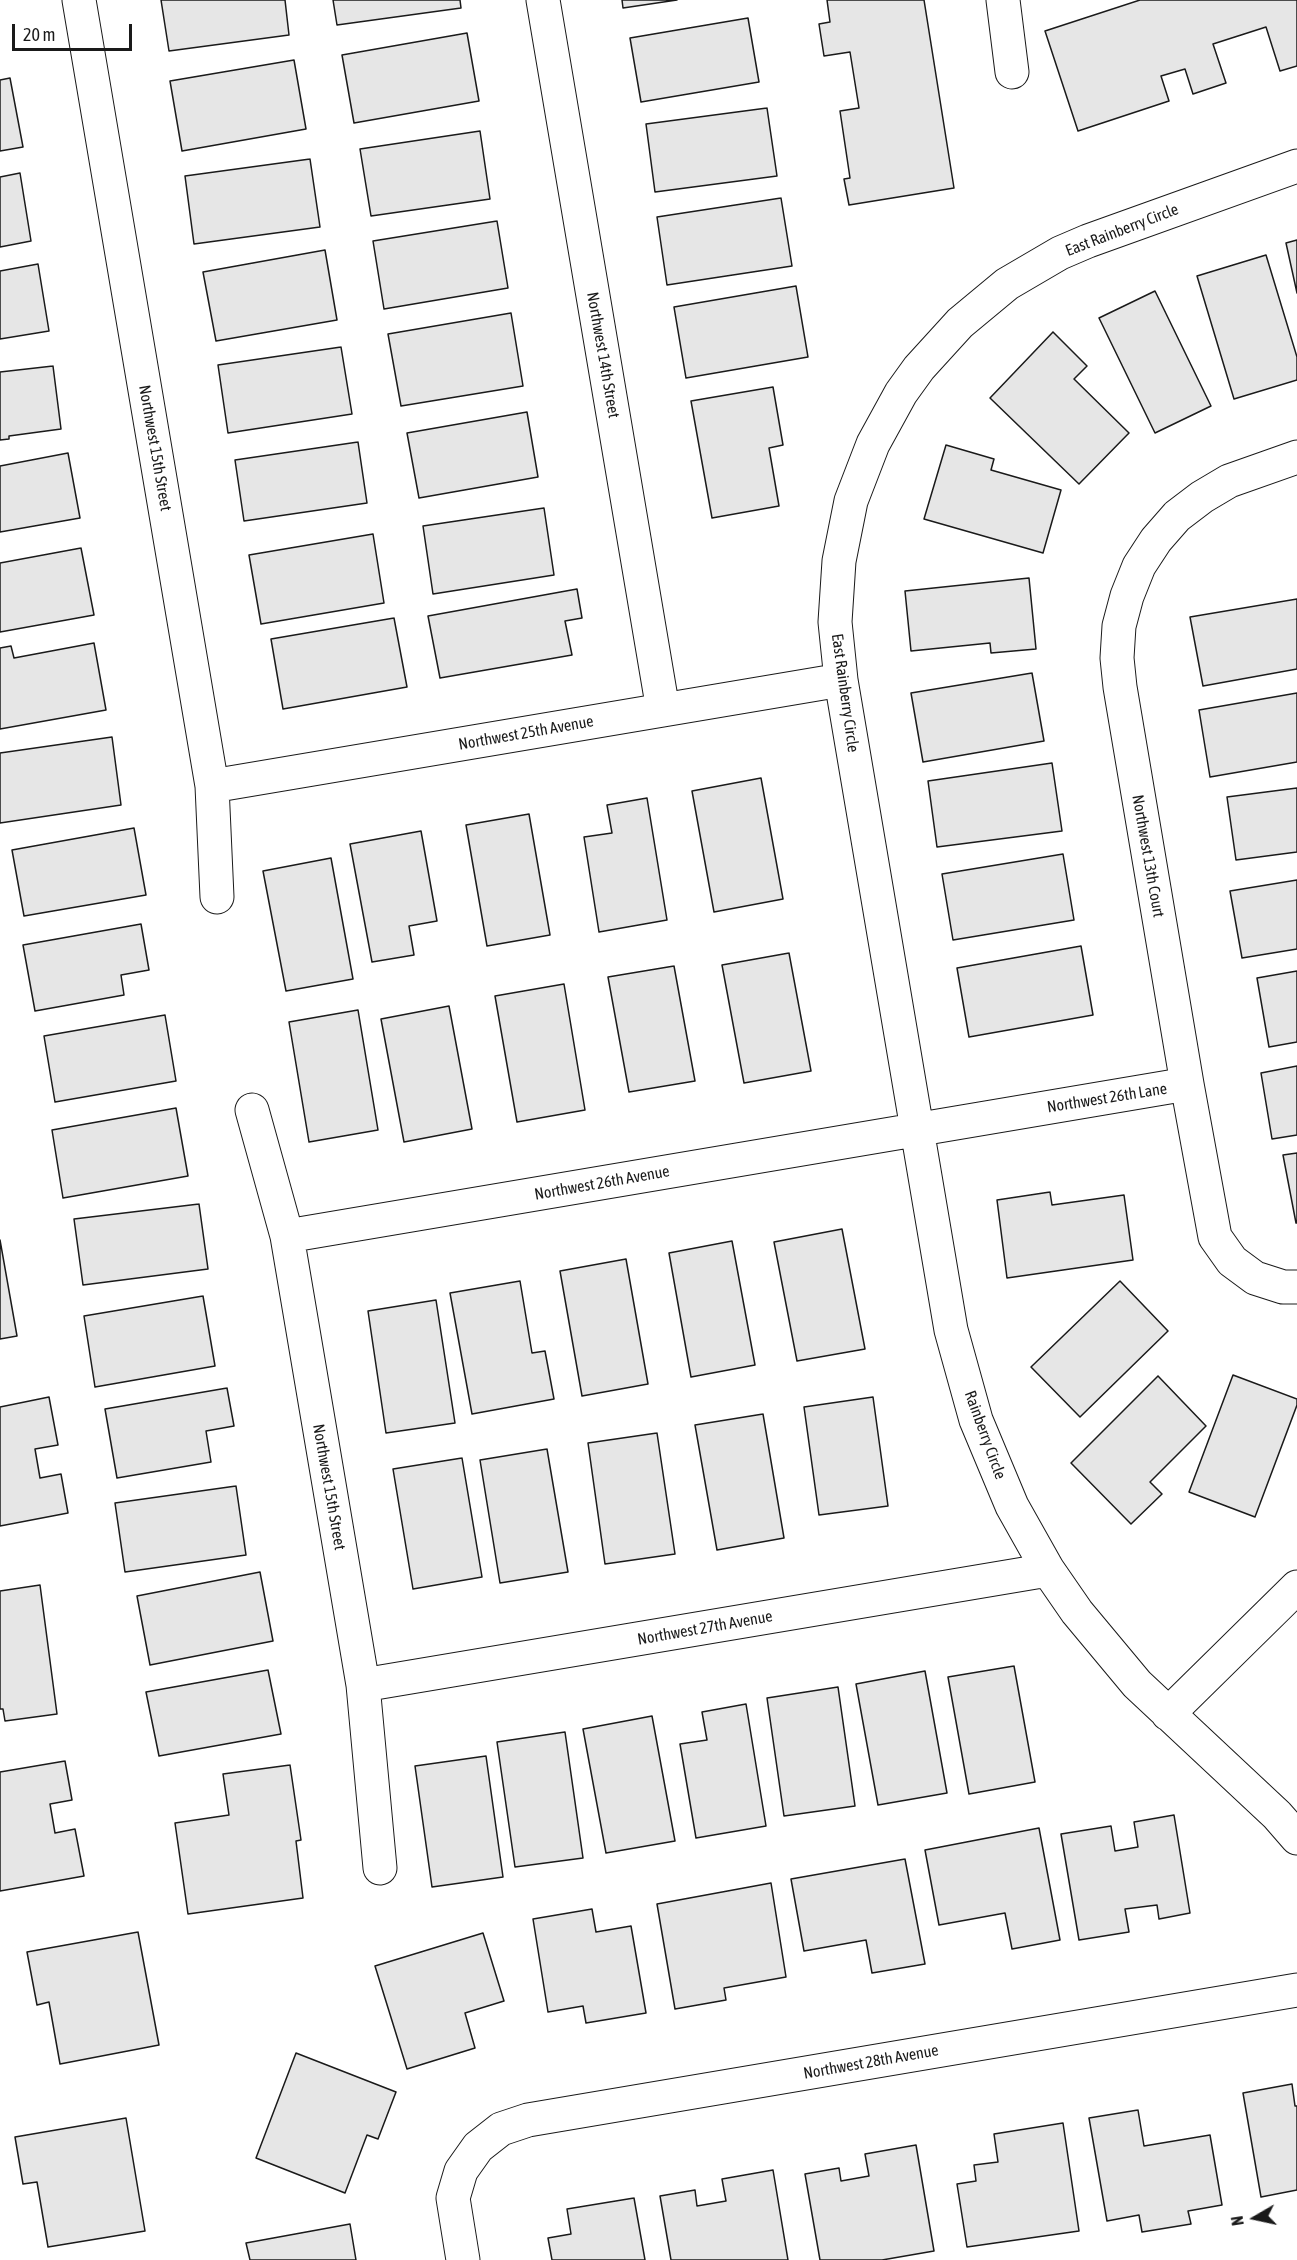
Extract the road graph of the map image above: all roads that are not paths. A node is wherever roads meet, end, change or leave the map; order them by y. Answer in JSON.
{"nodes":[{"id":1,"x":79,"y":0,"type":"edge"},
{"id":2,"x":543,"y":0,"type":"edge"},
{"id":3,"x":1003,"y":0,"type":"edge"},
{"id":4,"x":1012,"y":72,"type":"dead end"},
{"id":5,"x":1297,"y":166,"type":"edge"},
{"id":6,"x":1297,"y":457,"type":"edge"},
{"id":7,"x":841,"y":680,"type":"junction"},
{"id":8,"x":663,"y":710,"type":"junction"},
{"id":9,"x":212,"y":786,"type":"junction"},
{"id":10,"x":217,"y":897,"type":"dead end"},
{"id":11,"x":883,"y":930,"type":"joint"},
{"id":12,"x":1186,"y":1084,"type":"junction"},
{"id":13,"x":252,"y":1110,"type":"dead end"},
{"id":14,"x":916,"y":1130,"type":"junction"},
{"id":15,"x":287,"y":1236,"type":"junction"},
{"id":16,"x":1297,"y":1287,"type":"edge"},
{"id":17,"x":1048,"y":1570,"type":"junction"},
{"id":18,"x":1297,"y":1587,"type":"edge"},
{"id":19,"x":363,"y":1685,"type":"junction"},
{"id":20,"x":1168,"y":1714,"type":"junction"},
{"id":21,"x":1297,"y":1838,"type":"edge"},
{"id":22,"x":380,"y":1868,"type":"dead end"},
{"id":23,"x":1284,"y":1992,"type":"edge"},
{"id":24,"x":463,"y":2260,"type":"edge"}],
"edges":[{"from":1,"to":9,"type":"street","name":"Northwest 15th Street"},
{"from":2,"to":8,"type":"street","name":"Northwest 14th Street"},
{"from":3,"to":4,"type":"street"},
{"from":5,"to":7,"type":"street","name":"East Rainberry Circle"},
{"from":6,"to":12,"type":"street","name":"Northwest 13th Court"},
{"from":7,"to":8,"type":"street","name":"Northwest 25th Avenue"},
{"from":7,"to":11,"type":"street","name":"East Rainberry Circle"},
{"from":8,"to":9,"type":"street","name":"Northwest 25th Avenue"},
{"from":9,"to":10,"type":"street","name":"Northwest 15th Street"},
{"from":11,"to":14,"type":"street","name":"Rainberry Circle"},
{"from":12,"to":14,"type":"street","name":"Northwest 26th Lane"},
{"from":12,"to":16,"type":"street","name":"Northwest 26th Lane"},
{"from":13,"to":15,"type":"street","name":"Northwest 15th Street"},
{"from":14,"to":15,"type":"street","name":"Northwest 26th Avenue"},
{"from":14,"to":17,"type":"street","name":"Rainberry Circle"},
{"from":15,"to":19,"type":"street","name":"Northwest 15th Street"},
{"from":17,"to":19,"type":"street","name":"Northwest 27th Avenue"},
{"from":17,"to":20,"type":"street","name":"Rainberry Circle"},
{"from":18,"to":20,"type":"street"},
{"from":19,"to":22,"type":"street","name":"Northwest 15th Street"},
{"from":20,"to":21,"type":"street","name":"Rainberry Circle"},
{"from":23,"to":24,"type":"street","name":"Northwest 28th Avenue"}]}
